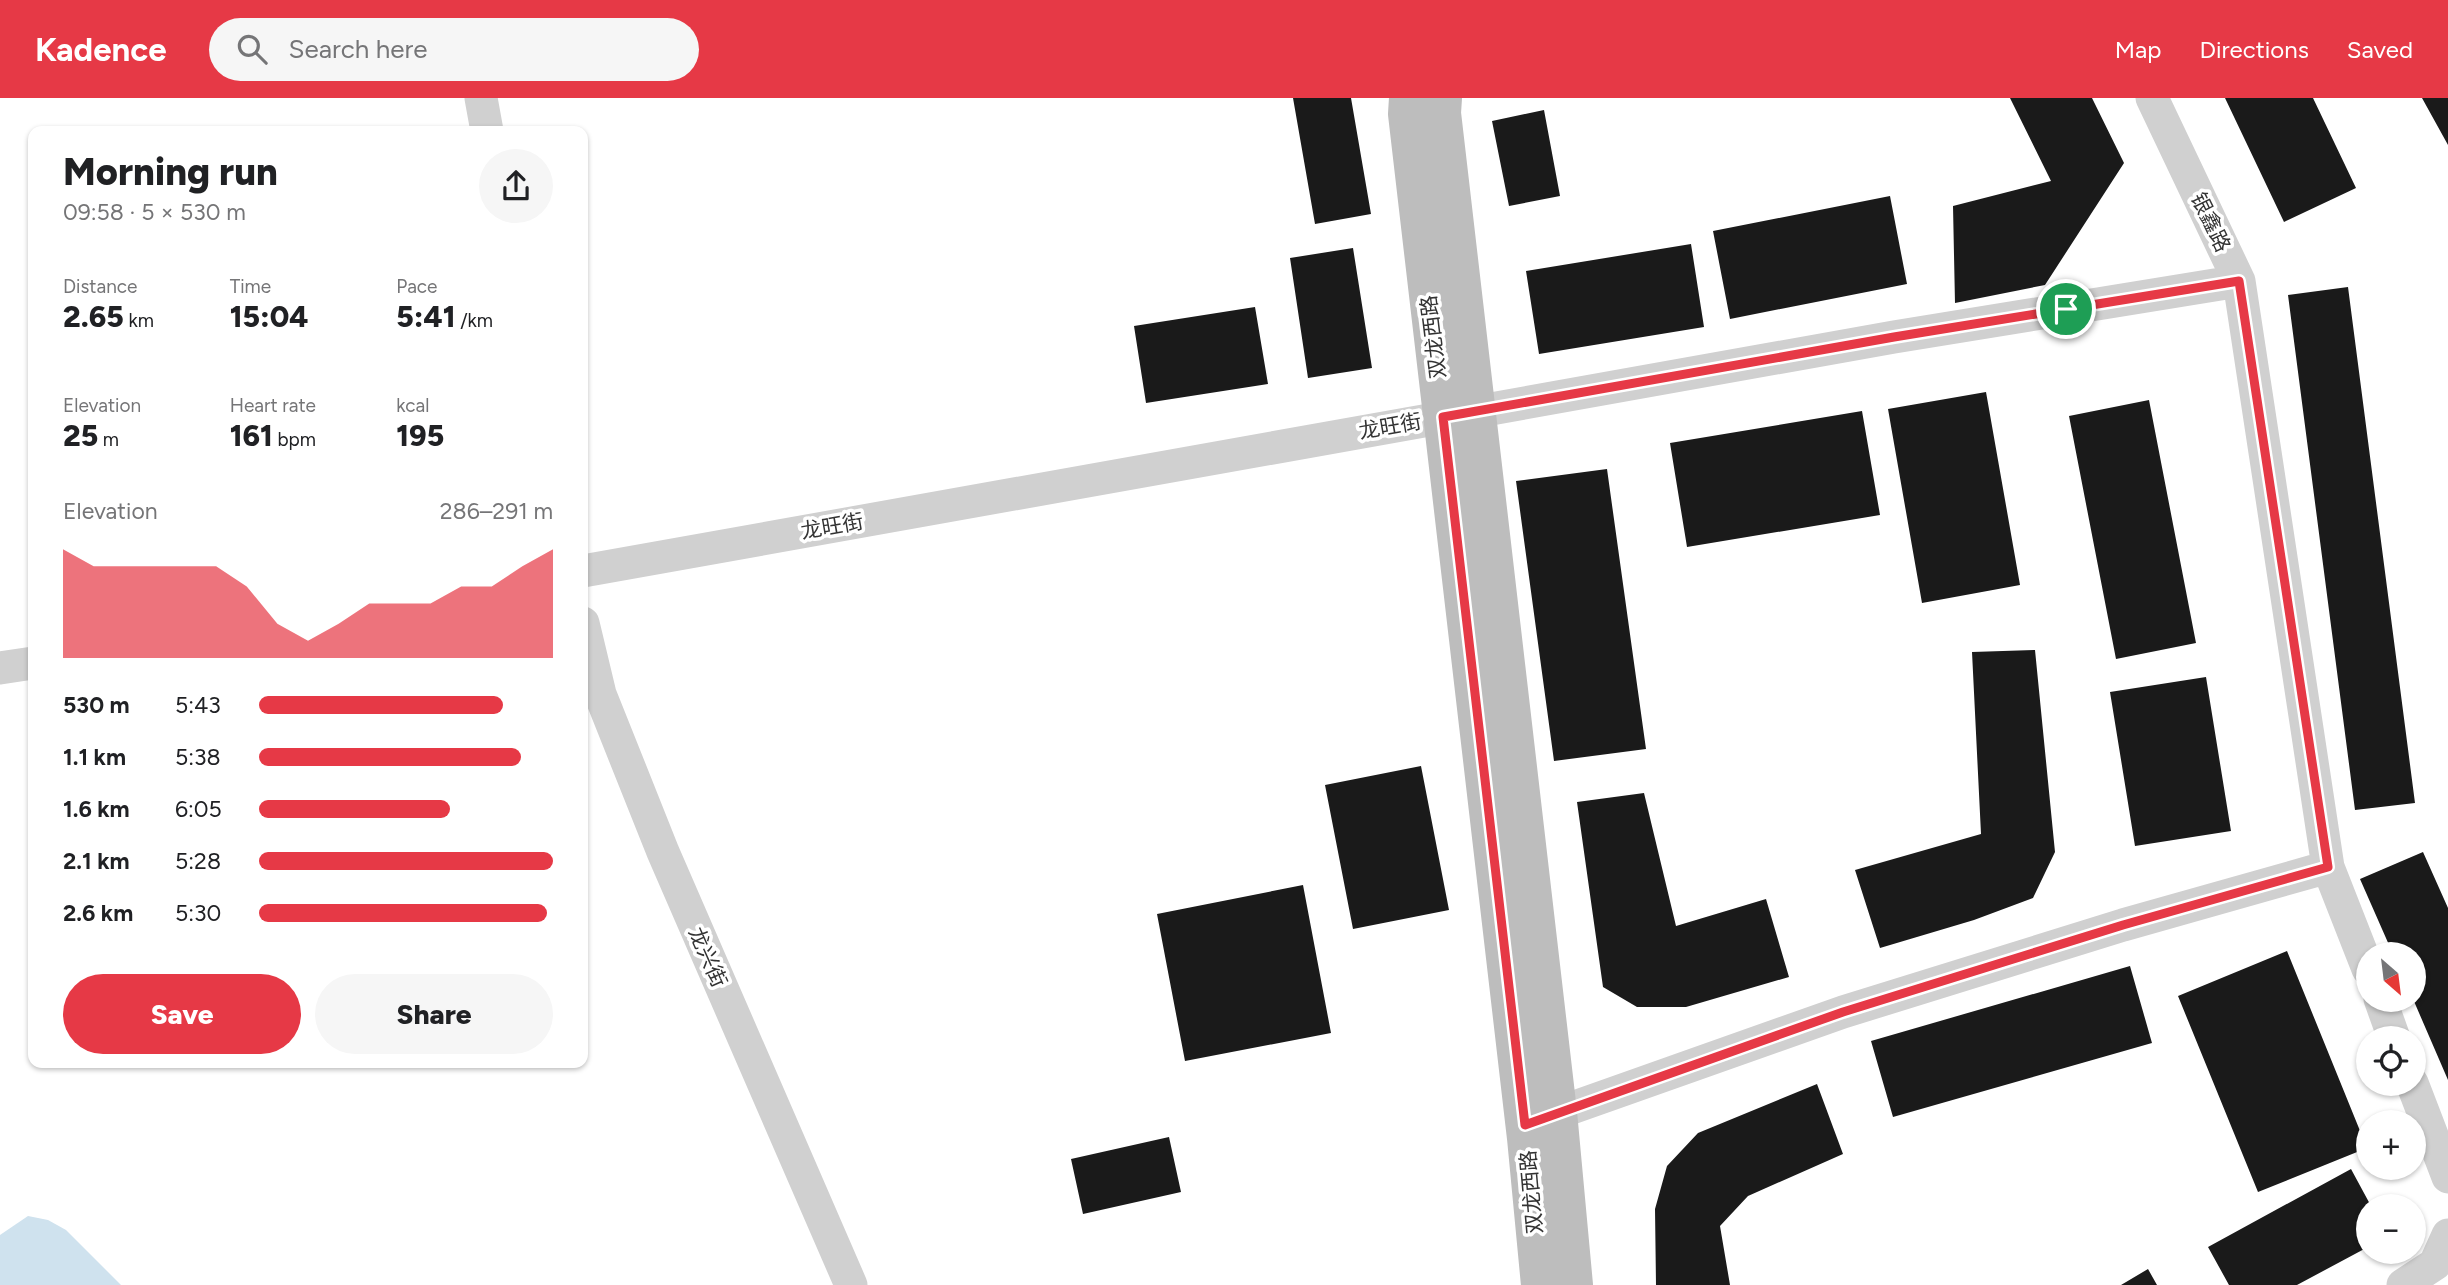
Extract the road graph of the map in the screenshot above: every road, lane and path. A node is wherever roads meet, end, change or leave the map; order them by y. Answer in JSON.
{"nodes":[{"id":1,"x":481,"y":98,"type":"edge"},
{"id":2,"x":1408,"y":98,"type":"edge"},
{"id":3,"x":1443,"y":98,"type":"edge"},
{"id":4,"x":2151,"y":98,"type":"edge"},
{"id":5,"x":485,"y":126,"type":"edge"},
{"id":6,"x":2239,"y":281,"type":"junction"},
{"id":7,"x":1459,"y":414,"type":"junction"},
{"id":8,"x":588,"y":570,"type":"edge"},
{"id":9,"x":588,"y":644,"type":"edge"},
{"id":10,"x":28,"y":664,"type":"edge"},
{"id":11,"x":0,"y":668,"type":"edge"},
{"id":12,"x":2328,"y":867,"type":"junction"},
{"id":13,"x":2357,"y":942,"type":"edge"},
{"id":14,"x":2417,"y":1096,"type":"edge"},
{"id":15,"x":1541,"y":1119,"type":"junction"},
{"id":16,"x":2448,"y":1177,"type":"edge"},
{"id":17,"x":2442,"y":1249,"type":"edge"},
{"id":18,"x":851,"y":1285,"type":"edge"},
{"id":19,"x":1540,"y":1285,"type":"edge"},
{"id":20,"x":1574,"y":1285,"type":"edge"},
{"id":21,"x":2403,"y":1285,"type":"edge"}],
"edges":[{"from":1,"to":5,"type":"street"},
{"from":2,"to":7,"type":"main road","name":"双龙西路"},
{"from":3,"to":7,"type":"main road","name":"双龙西路"},
{"from":4,"to":6,"type":"street","name":"银鑫路"},
{"from":6,"to":7,"type":"street","name":"龙旺街"},
{"from":6,"to":12,"type":"street","name":"银鑫路"},
{"from":7,"to":8,"type":"street","name":"龙旺街"},
{"from":7,"to":15,"type":"main road","name":"双龙西路"},
{"from":9,"to":18,"type":"street","name":"龙兴街"},
{"from":10,"to":11,"type":"street"},
{"from":12,"to":13,"type":"street","name":"银鑫路"},
{"from":12,"to":15,"type":"street"},
{"from":14,"to":16,"type":"street"},
{"from":15,"to":19,"type":"main road","name":"双龙西路"},
{"from":15,"to":20,"type":"main road","name":"双龙西路"},
{"from":17,"to":21,"type":"street"}]}
